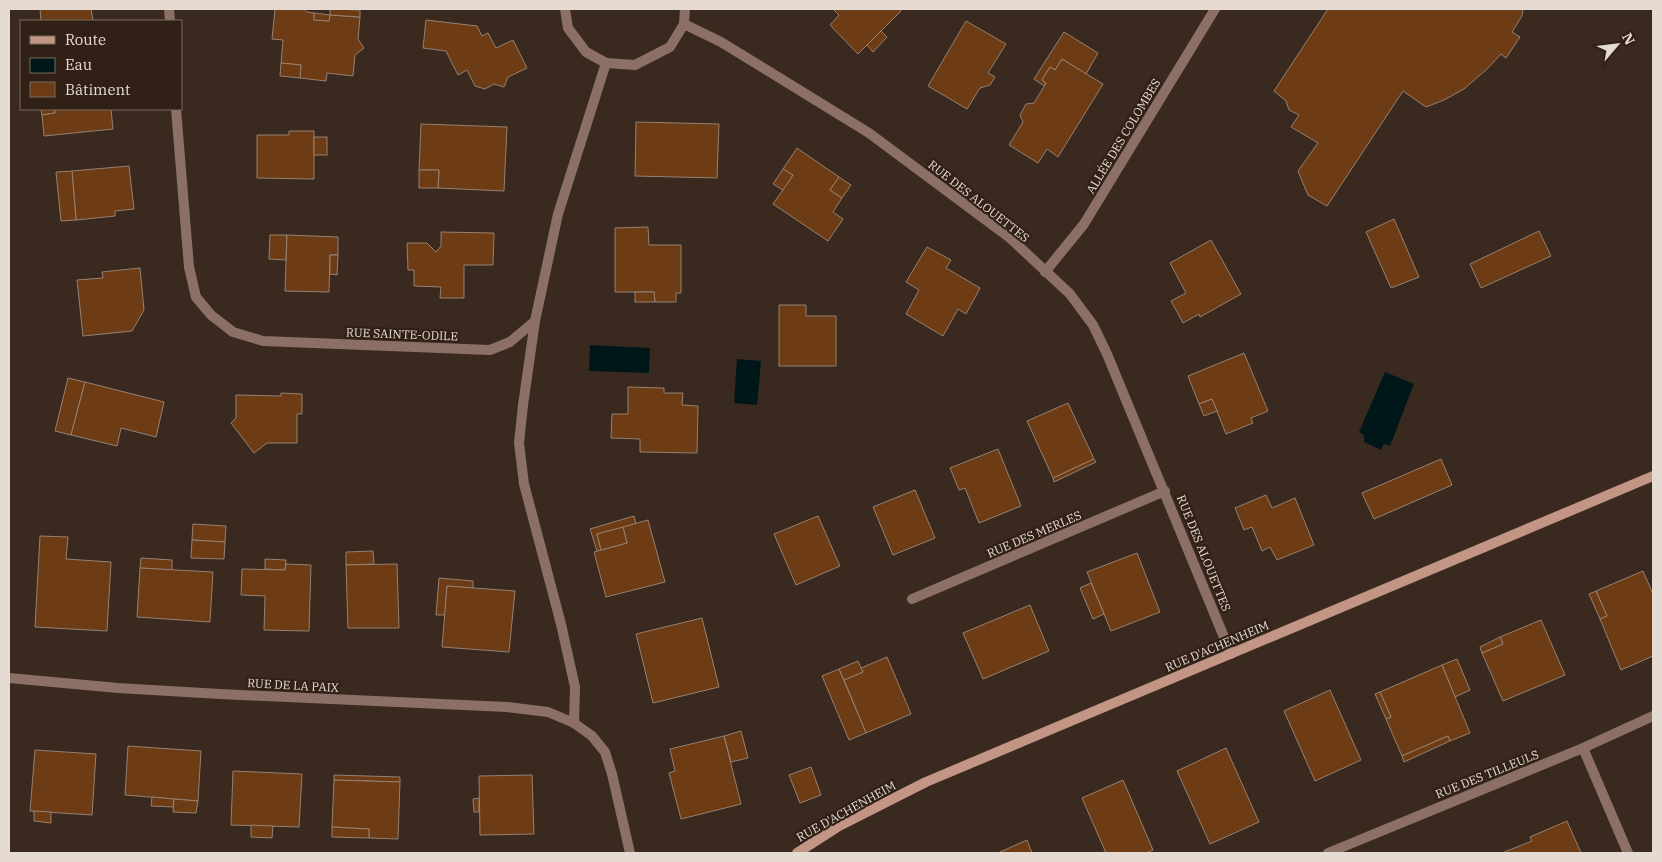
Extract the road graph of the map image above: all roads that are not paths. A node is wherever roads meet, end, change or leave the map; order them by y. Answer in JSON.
{"nodes":[{"id":1,"x":565,"y":9,"type":"edge"},
{"id":2,"x":685,"y":9,"type":"edge"},
{"id":3,"x":1215,"y":9,"type":"edge"},
{"id":4,"x":684,"y":24,"type":"junction"},
{"id":5,"x":606,"y":63,"type":"junction"},
{"id":6,"x":176,"y":110,"type":"edge"},
{"id":7,"x":1045,"y":272,"type":"junction"},
{"id":8,"x":535,"y":321,"type":"junction"},
{"id":9,"x":1653,"y":476,"type":"edge"},
{"id":10,"x":1165,"y":492,"type":"junction"},
{"id":11,"x":912,"y":599,"type":"dead end"},
{"id":12,"x":1231,"y":654,"type":"junction"},
{"id":13,"x":9,"y":678,"type":"edge"},
{"id":14,"x":1653,"y":716,"type":"edge"},
{"id":15,"x":574,"y":722,"type":"junction"},
{"id":16,"x":1583,"y":748,"type":"junction"},
{"id":17,"x":630,"y":853,"type":"edge"},
{"id":18,"x":797,"y":853,"type":"edge"},
{"id":19,"x":1328,"y":853,"type":"edge"},
{"id":20,"x":1628,"y":853,"type":"edge"}],
"edges":[{"from":1,"to":5,"type":"street"},
{"from":2,"to":4,"type":"street"},
{"from":3,"to":7,"type":"street","name":"ALLÉE DES COLOMBES"},
{"from":4,"to":5,"type":"street"},
{"from":4,"to":7,"type":"street","name":"RUE DES ALOUETTES"},
{"from":5,"to":8,"type":"street"},
{"from":6,"to":8,"type":"street","name":"RUE SAINTE-ODILE"},
{"from":7,"to":10,"type":"street","name":"RUE DES ALOUETTES"},
{"from":8,"to":15,"type":"street"},
{"from":9,"to":12,"type":"main road","name":"RUE D'ACHENHEIM"},
{"from":10,"to":11,"type":"street","name":"RUE DES MERLES"},
{"from":10,"to":12,"type":"street","name":"RUE DES ALOUETTES"},
{"from":12,"to":18,"type":"main road","name":"RUE D'ACHENHEIM"},
{"from":13,"to":15,"type":"street","name":"RUE DE LA PAIX"},
{"from":14,"to":16,"type":"street","name":"RUE DES TILLEULS"},
{"from":15,"to":17,"type":"street","name":"RUE DE LA PAIX"},
{"from":16,"to":19,"type":"street","name":"RUE DES TILLEULS"},
{"from":16,"to":20,"type":"street"}]}
